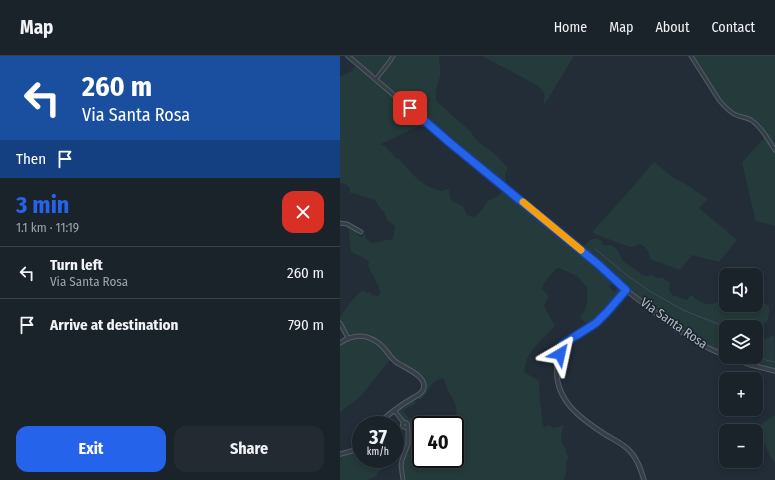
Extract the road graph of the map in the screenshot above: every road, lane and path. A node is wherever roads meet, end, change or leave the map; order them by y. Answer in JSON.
{"nodes":[{"id":1,"x":348,"y":56,"type":"edge"},
{"id":2,"x":393,"y":56,"type":"edge"},
{"id":3,"x":691,"y":56,"type":"edge"},
{"id":4,"x":376,"y":79,"type":"junction"},
{"id":5,"x":775,"y":150,"type":"edge"},
{"id":6,"x":340,"y":223,"type":"edge"},
{"id":7,"x":361,"y":232,"type":"dead end"},
{"id":8,"x":626,"y":290,"type":"junction"},
{"id":9,"x":340,"y":322,"type":"edge"},
{"id":10,"x":348,"y":338,"type":"junction"},
{"id":11,"x":340,"y":344,"type":"edge"},
{"id":12,"x":719,"y":353,"type":"edge"},
{"id":13,"x":749,"y":364,"type":"edge"},
{"id":14,"x":775,"y":371,"type":"edge"},
{"id":15,"x":394,"y":410,"type":"junction"},
{"id":16,"x":387,"y":416,"type":"edge"},
{"id":17,"x":352,"y":451,"type":"edge"},
{"id":18,"x":340,"y":454,"type":"edge"},
{"id":19,"x":403,"y":480,"type":"edge"},
{"id":20,"x":644,"y":480,"type":"edge"}],
"edges":[{"from":1,"to":4,"type":"street","name":"Via Santa Rosa"},
{"from":2,"to":4,"type":"street"},
{"from":3,"to":5,"type":"street"},
{"from":4,"to":8,"type":"street","name":"Via Santa Rosa"},
{"from":6,"to":7,"type":"street"},
{"from":8,"to":12,"type":"street","name":"Via Santa Rosa"},
{"from":8,"to":20,"type":"street"},
{"from":9,"to":10,"type":"street"},
{"from":10,"to":11,"type":"street"},
{"from":10,"to":15,"type":"street"},
{"from":13,"to":14,"type":"street","name":"Via Santa Rosa"},
{"from":15,"to":16,"type":"street"},
{"from":15,"to":19,"type":"street"},
{"from":17,"to":18,"type":"street"}]}
